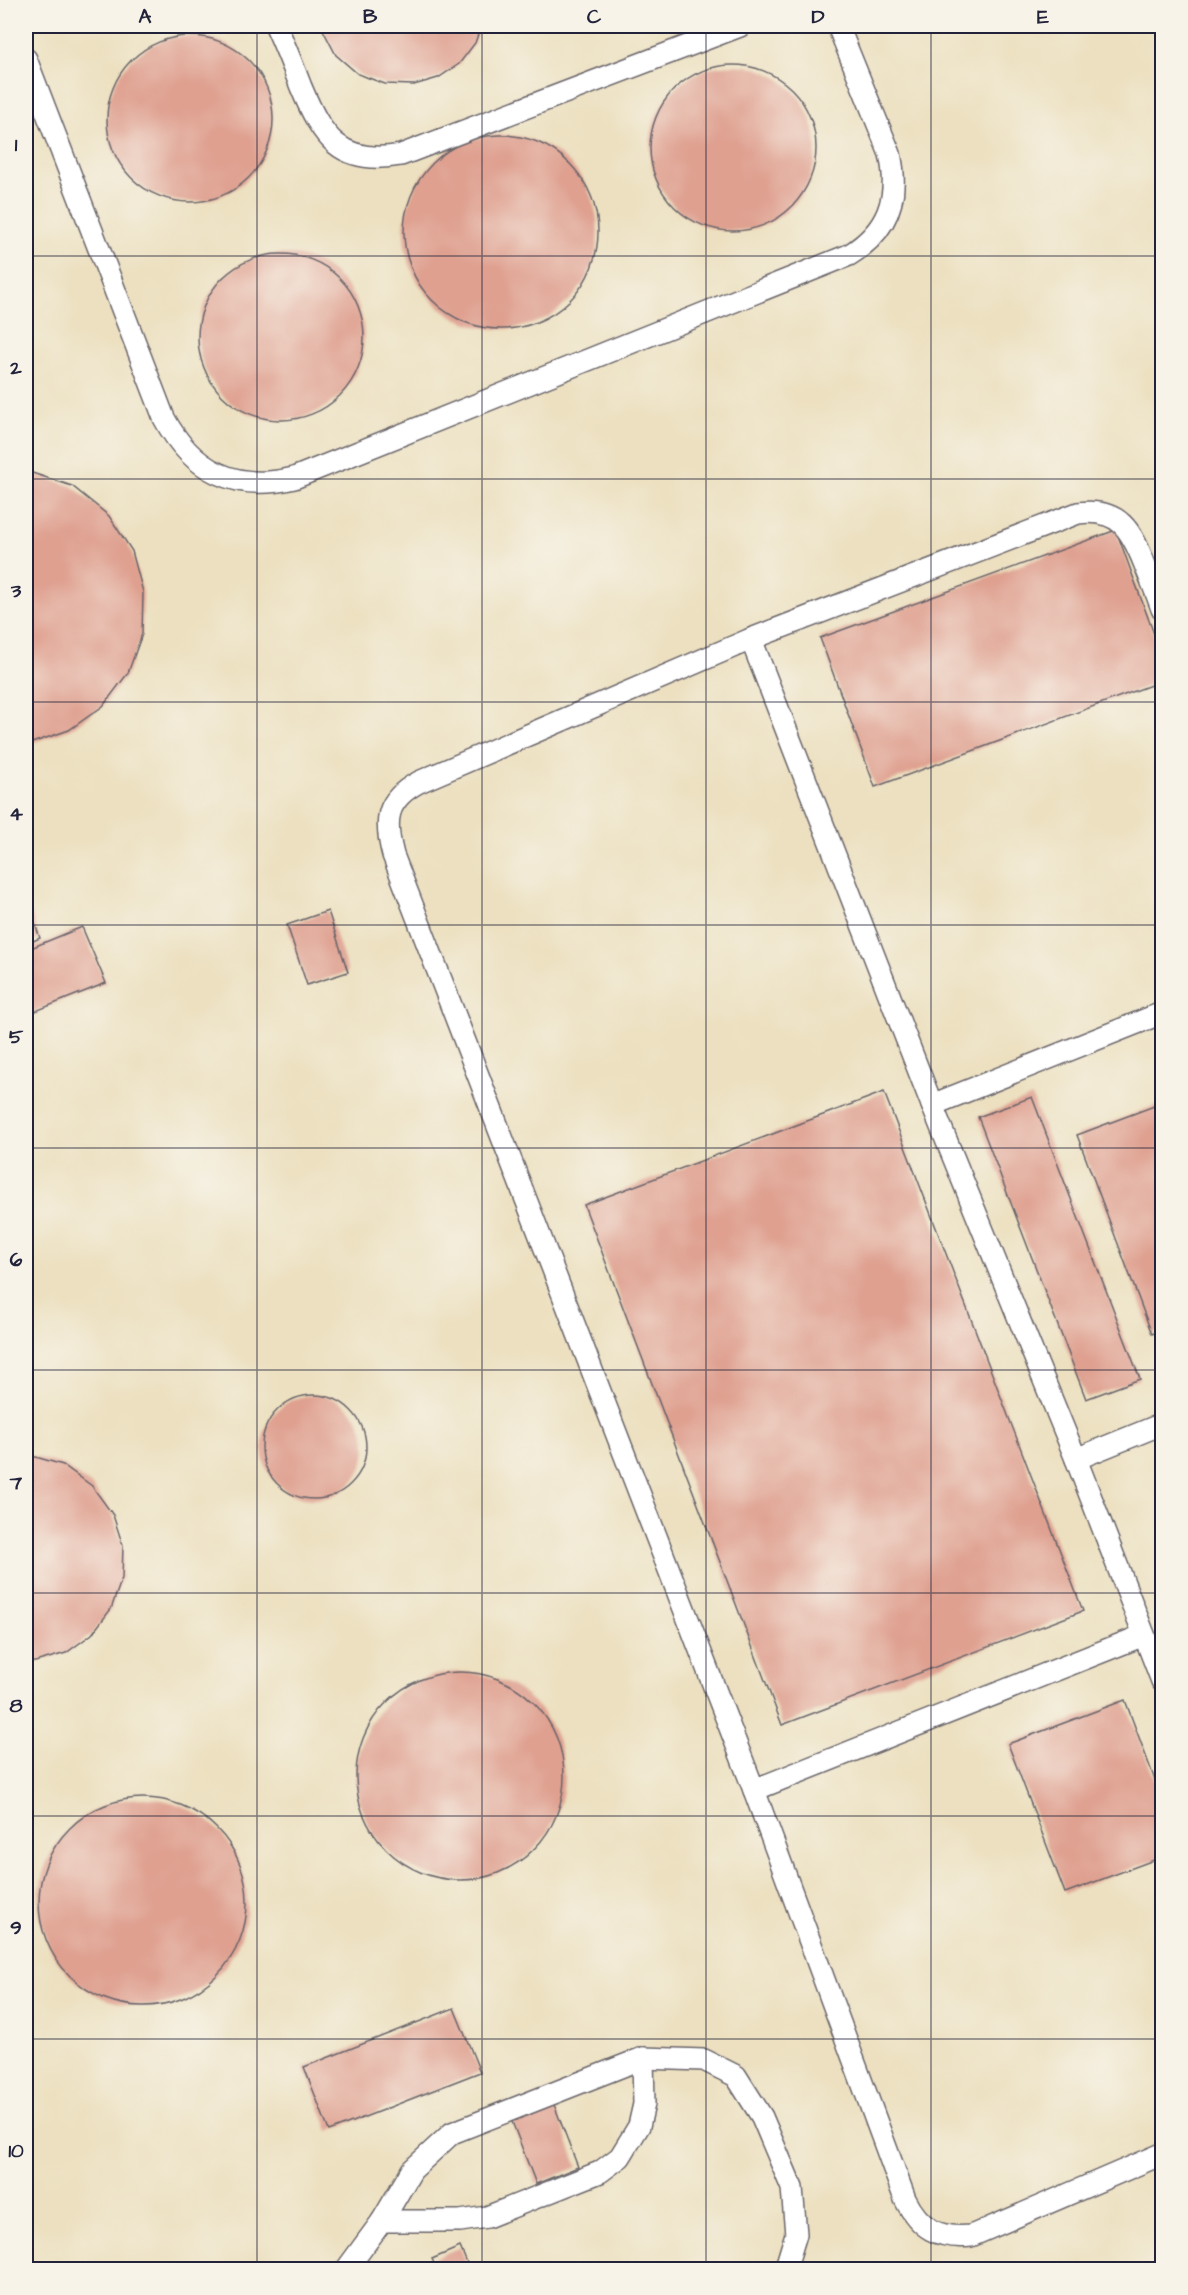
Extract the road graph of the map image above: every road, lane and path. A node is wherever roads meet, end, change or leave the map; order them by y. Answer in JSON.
{"nodes":[{"id":1,"x":276,"y":26,"type":"edge"},
{"id":2,"x":740,"y":26,"type":"edge"},
{"id":3,"x":838,"y":26,"type":"edge"},
{"id":4,"x":26,"y":59,"type":"edge"},
{"id":5,"x":1162,"y":609,"type":"edge"},
{"id":6,"x":751,"y":639,"type":"junction"},
{"id":7,"x":1162,"y":1013,"type":"edge"},
{"id":8,"x":933,"y":1105,"type":"junction"},
{"id":9,"x":1162,"y":1424,"type":"edge"},
{"id":10,"x":1076,"y":1459,"type":"junction"},
{"id":11,"x":1144,"y":1635,"type":"junction"},
{"id":12,"x":1162,"y":1681,"type":"edge"},
{"id":13,"x":754,"y":1790,"type":"junction"},
{"id":14,"x":643,"y":2058,"type":"junction"},
{"id":15,"x":1162,"y":2154,"type":"edge"},
{"id":16,"x":382,"y":2221,"type":"junction"},
{"id":17,"x":346,"y":2270,"type":"edge"},
{"id":18,"x":785,"y":2270,"type":"edge"}],
"edges":[{"from":1,"to":2,"type":"lane"},
{"from":3,"to":4,"type":"lane"},
{"from":5,"to":6,"type":"lane"},
{"from":6,"to":8,"type":"lane"},
{"from":6,"to":13,"type":"lane"},
{"from":7,"to":8,"type":"lane"},
{"from":8,"to":10,"type":"lane"},
{"from":9,"to":10,"type":"lane"},
{"from":10,"to":11,"type":"lane"},
{"from":11,"to":12,"type":"lane"},
{"from":11,"to":13,"type":"lane"},
{"from":13,"to":15,"type":"lane"},
{"from":14,"to":16,"type":"lane"},
{"from":14,"to":16,"type":"lane"},
{"from":14,"to":18,"type":"lane"},
{"from":16,"to":17,"type":"lane"}]}
